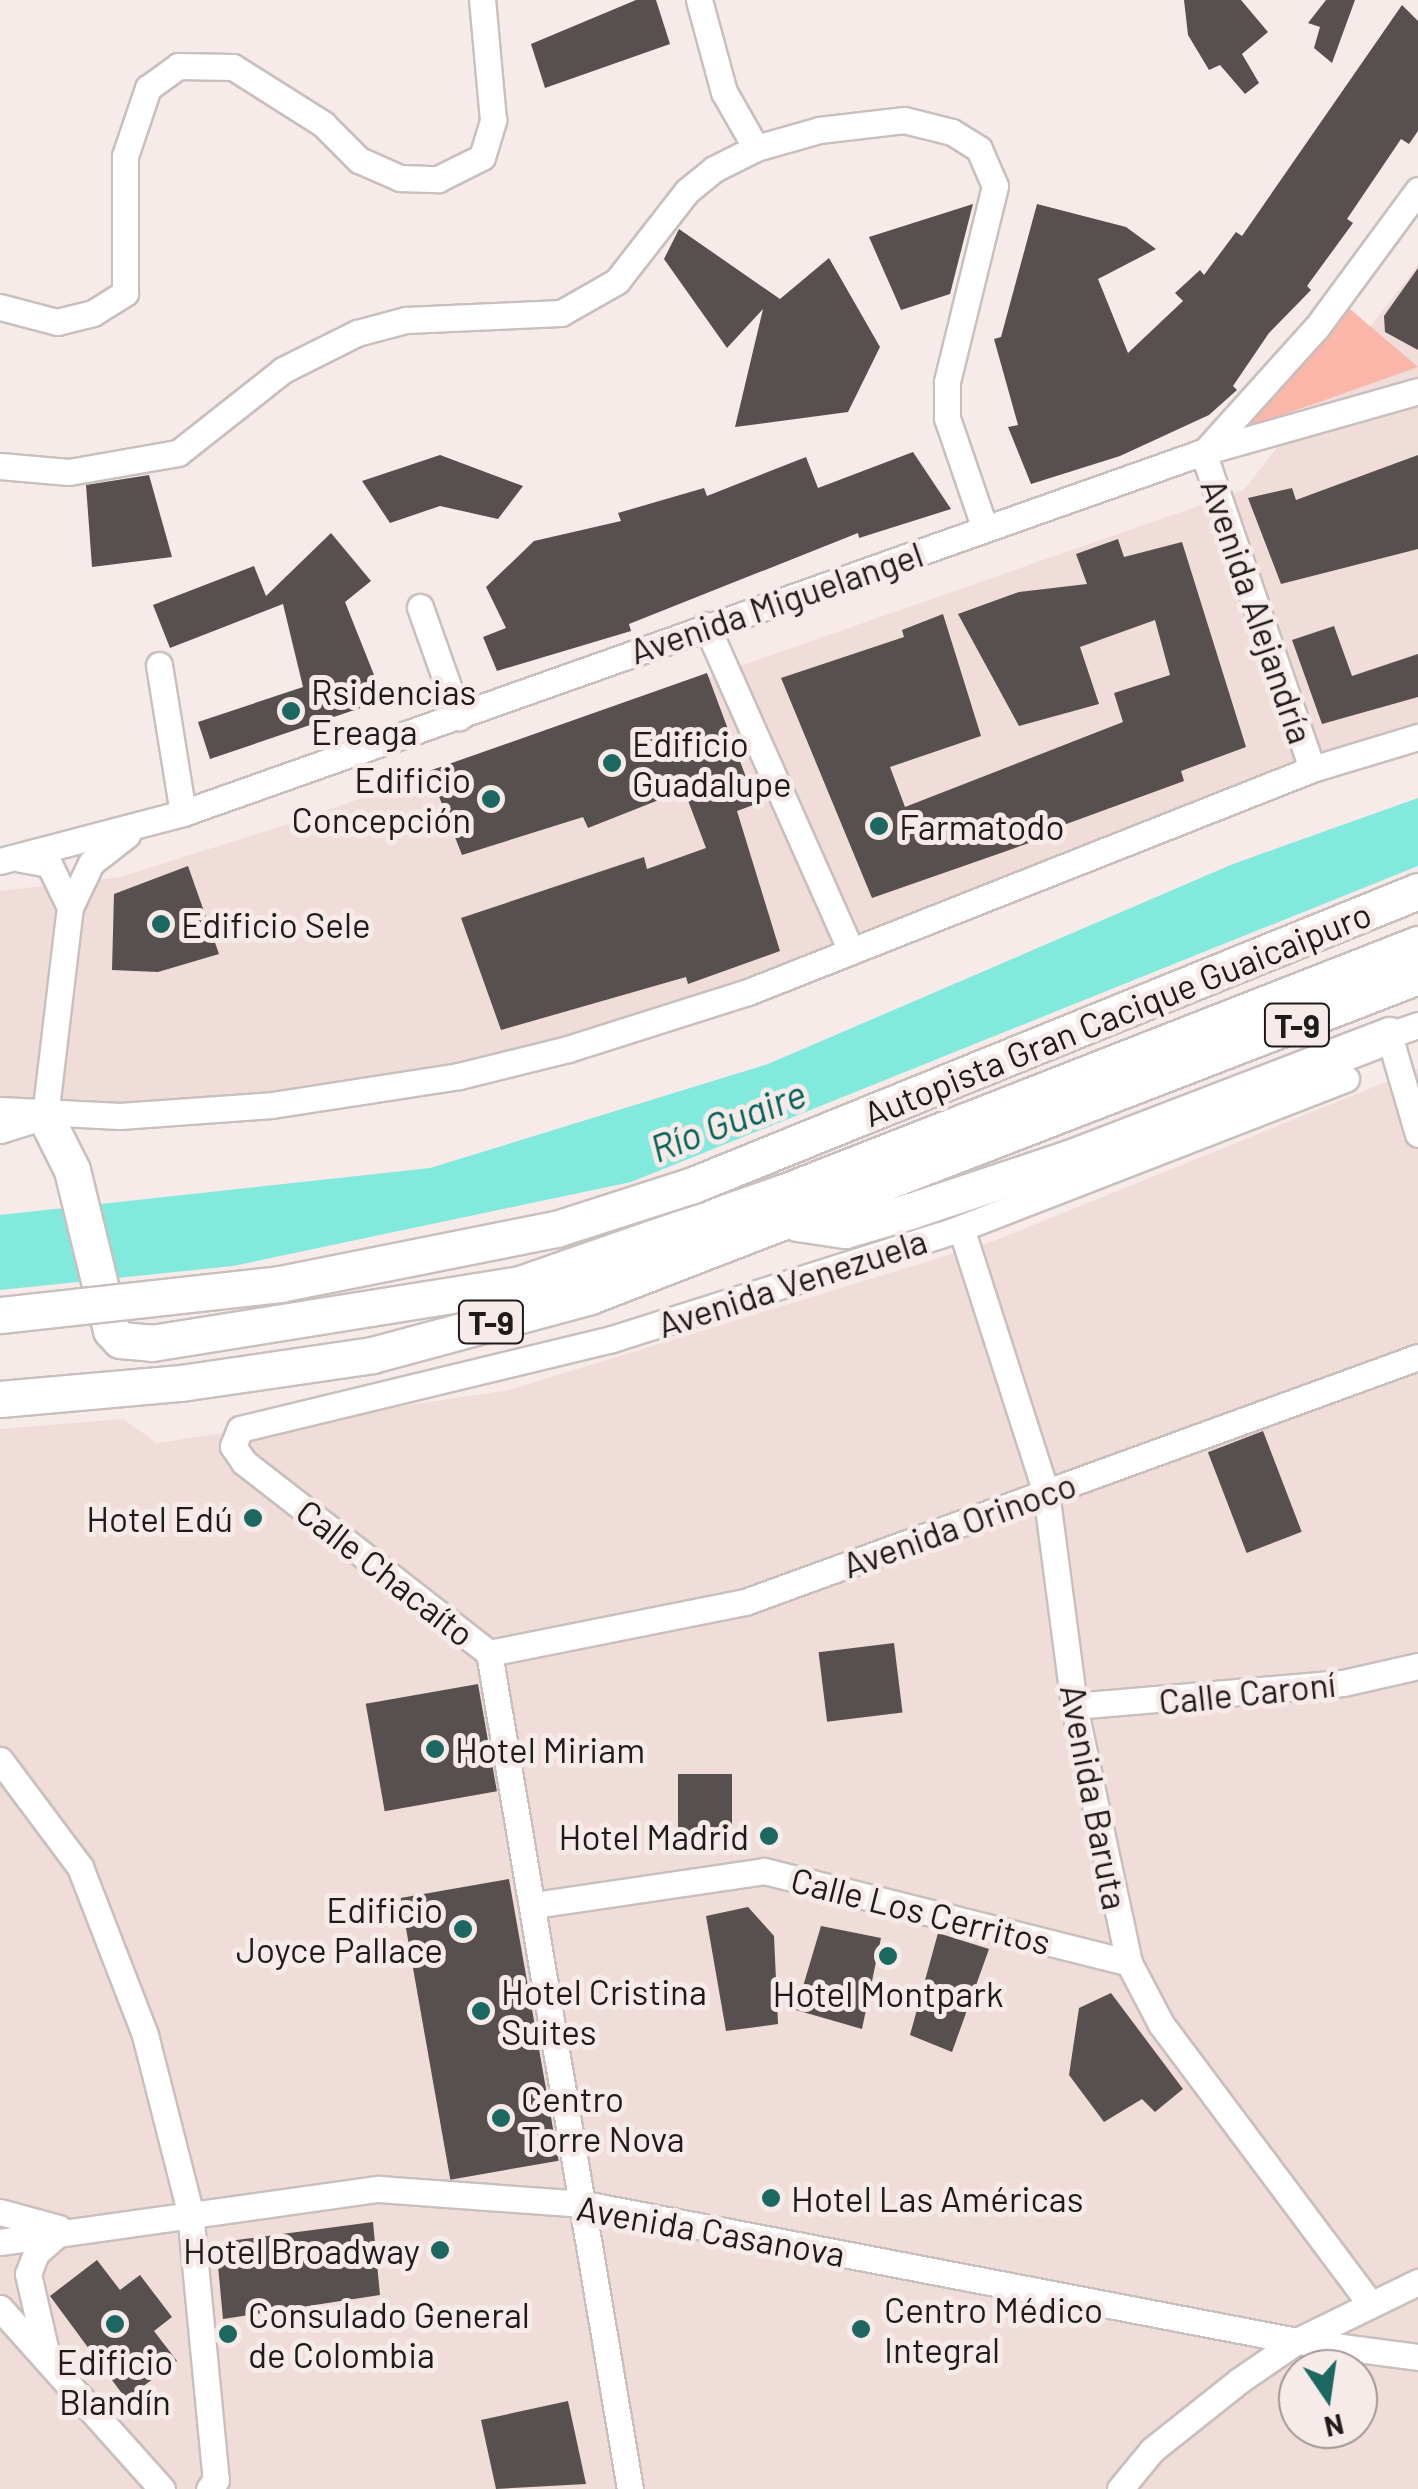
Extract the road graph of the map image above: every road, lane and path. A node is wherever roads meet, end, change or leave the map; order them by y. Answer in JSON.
{"nodes":[{"id":1,"x":482,"y":0,"type":"edge"},
{"id":2,"x":699,"y":0,"type":"edge"},
{"id":3,"x":756,"y":148,"type":"junction"},
{"id":4,"x":1418,"y":190,"type":"edge"},
{"id":5,"x":0,"y":306,"type":"edge"},
{"id":6,"x":1418,"y":390,"type":"edge"},
{"id":7,"x":1204,"y":452,"type":"junction"},
{"id":8,"x":0,"y":466,"type":"edge"},
{"id":9,"x":985,"y":529,"type":"junction"},
{"id":10,"x":420,"y":607,"type":"dead end"},
{"id":11,"x":706,"y":625,"type":"junction"},
{"id":12,"x":160,"y":664,"type":"dead end"},
{"id":13,"x":460,"y":717,"type":"junction"},
{"id":14,"x":1418,"y":736,"type":"edge"},
{"id":15,"x":1312,"y":770,"type":"junction"},
{"id":16,"x":183,"y":812,"type":"junction"},
{"id":17,"x":138,"y":827,"type":"junction"},
{"id":18,"x":6,"y":860,"type":"edge"},
{"id":19,"x":1418,"y":891,"type":"edge"},
{"id":20,"x":70,"y":907,"type":"junction"},
{"id":21,"x":1418,"y":944,"type":"edge"},
{"id":22,"x":851,"y":950,"type":"junction"},
{"id":23,"x":1418,"y":976,"type":"edge"},
{"id":24,"x":1404,"y":1030,"type":"edge"},
{"id":25,"x":1346,"y":1079,"type":"dead end"},
{"id":26,"x":0,"y":1110,"type":"edge"},
{"id":27,"x":45,"y":1116,"type":"junction"},
{"id":28,"x":0,"y":1130,"type":"edge"},
{"id":29,"x":1418,"y":1134,"type":"edge"},
{"id":30,"x":791,"y":1222,"type":"junction"},
{"id":31,"x":960,"y":1228,"type":"junction"},
{"id":32,"x":0,"y":1315,"type":"edge"},
{"id":33,"x":1418,"y":1356,"type":"edge"},
{"id":34,"x":0,"y":1399,"type":"edge"},
{"id":35,"x":233,"y":1446,"type":"joint"},
{"id":36,"x":1046,"y":1492,"type":"junction"},
{"id":37,"x":489,"y":1653,"type":"junction"},
{"id":38,"x":1418,"y":1666,"type":"edge"},
{"id":39,"x":1074,"y":1706,"type":"junction"},
{"id":40,"x":0,"y":1760,"type":"edge"},
{"id":41,"x":534,"y":1905,"type":"junction"},
{"id":42,"x":1129,"y":1964,"type":"junction"},
{"id":43,"x":584,"y":2204,"type":"junction"},
{"id":44,"x":0,"y":2212,"type":"edge"},
{"id":45,"x":190,"y":2212,"type":"junction"},
{"id":46,"x":64,"y":2229,"type":"junction"},
{"id":47,"x":0,"y":2242,"type":"edge"},
{"id":48,"x":1418,"y":2282,"type":"edge"},
{"id":49,"x":1370,"y":2303,"type":"junction"},
{"id":50,"x":0,"y":2308,"type":"edge"},
{"id":51,"x":1297,"y":2341,"type":"junction"},
{"id":52,"x":1418,"y":2357,"type":"edge"},
{"id":53,"x":48,"y":2358,"type":"junction"},
{"id":54,"x":213,"y":2484,"type":"edge"},
{"id":55,"x":162,"y":2489,"type":"edge"},
{"id":56,"x":630,"y":2489,"type":"edge"},
{"id":57,"x":1120,"y":2489,"type":"edge"}],
"edges":[{"from":1,"to":5,"type":"street"},
{"from":2,"to":3,"type":"street"},
{"from":3,"to":8,"type":"street"},
{"from":3,"to":9,"type":"street"},
{"from":4,"to":7,"type":"street"},
{"from":6,"to":7,"type":"street","name":"Avenida Miguelangel"},
{"from":7,"to":9,"type":"street","name":"Avenida Miguelangel"},
{"from":7,"to":15,"type":"street","name":"Avenida Alejandría"},
{"from":9,"to":11,"type":"street","name":"Avenida Miguelangel"},
{"from":10,"to":13,"type":"street"},
{"from":11,"to":13,"type":"street","name":"Avenida Miguelangel"},
{"from":11,"to":22,"type":"street"},
{"from":12,"to":16,"type":"street"},
{"from":13,"to":16,"type":"street","name":"Avenida Miguelangel"},
{"from":14,"to":15,"type":"street"},
{"from":15,"to":22,"type":"street"},
{"from":16,"to":17,"type":"street","name":"Avenida Miguelangel"},
{"from":17,"to":18,"type":"street"},
{"from":17,"to":20,"type":"street"},
{"from":18,"to":20,"type":"street"},
{"from":19,"to":32,"type":"highway","name":"Autopista Gran Cacique Guaicaipuro","number":"T-9","bridge":true},
{"from":20,"to":27,"type":"street"},
{"from":21,"to":27,"type":"highway"},
{"from":22,"to":27,"type":"street"},
{"from":23,"to":30,"type":"highway","number":"T-9"},
{"from":24,"to":29,"type":"street"},
{"from":24,"to":30,"type":"highway"},
{"from":25,"to":31,"type":"street","name":"Avenida Venezuela"},
{"from":26,"to":27,"type":"street"},
{"from":27,"to":28,"type":"street"},
{"from":30,"to":34,"type":"highway","number":"T-9"},
{"from":31,"to":35,"type":"street","name":"Avenida Venezuela"},
{"from":31,"to":36,"type":"street","name":"Avenida Baruta"},
{"from":33,"to":36,"type":"street","name":"Avenida Orinoco"},
{"from":35,"to":37,"type":"street","name":"Calle Chacaíto"},
{"from":36,"to":37,"type":"street","name":"Avenida Orinoco"},
{"from":36,"to":39,"type":"street","name":"Avenida Baruta"},
{"from":37,"to":41,"type":"street","name":"Calle Chacaíto"},
{"from":38,"to":39,"type":"street","name":"Calle Caroní"},
{"from":39,"to":42,"type":"street","name":"Avenida Baruta"},
{"from":40,"to":45,"type":"street"},
{"from":41,"to":42,"type":"street","name":"Calle Los Cerritos"},
{"from":41,"to":43,"type":"street","name":"Calle Chacaíto"},
{"from":42,"to":49,"type":"street","name":"Avenida Baruta"},
{"from":43,"to":45,"type":"street","name":"Avenida Casanova"},
{"from":43,"to":51,"type":"street","name":"Avenida Casanova"},
{"from":43,"to":56,"type":"street","name":"Calle Chacaíto"},
{"from":44,"to":46,"type":"street"},
{"from":45,"to":46,"type":"street","name":"Avenida Casanova"},
{"from":45,"to":54,"type":"street"},
{"from":46,"to":47,"type":"street","name":"Avenida Casanova"},
{"from":46,"to":53,"type":"street"},
{"from":48,"to":49,"type":"street"},
{"from":49,"to":51,"type":"street"},
{"from":50,"to":53,"type":"street"},
{"from":51,"to":52,"type":"street","name":"Avenida Casanova"},
{"from":51,"to":57,"type":"street"},
{"from":53,"to":55,"type":"street"}]}
